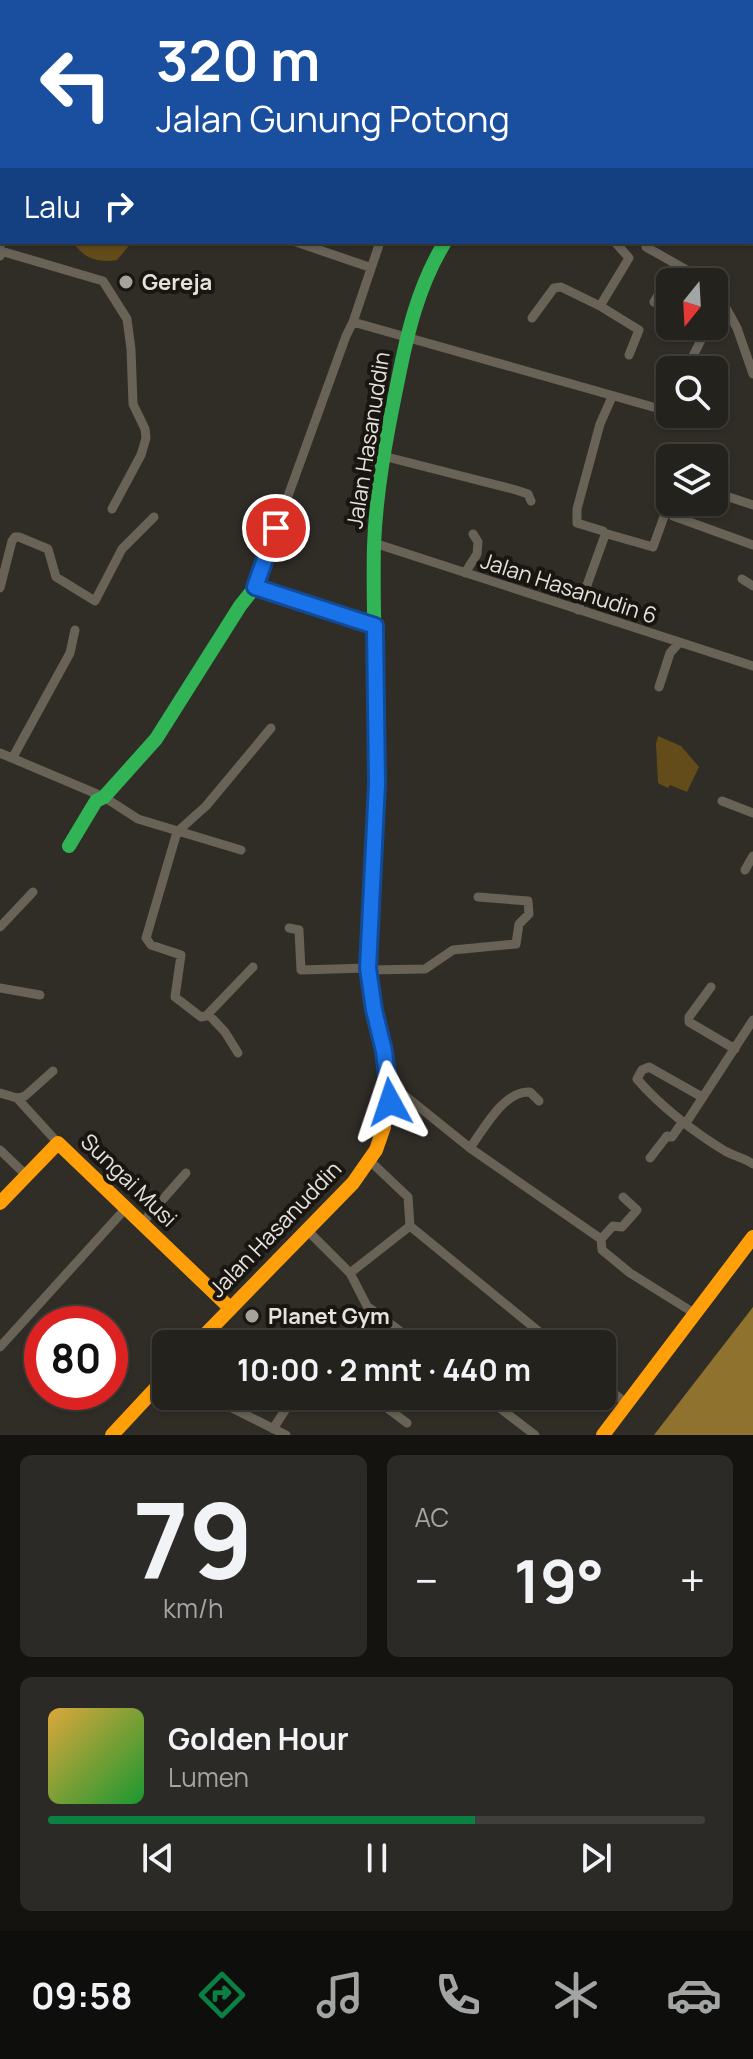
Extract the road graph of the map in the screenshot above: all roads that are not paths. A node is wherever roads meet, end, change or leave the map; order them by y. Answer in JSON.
{"nodes":[{"id":1,"x":302,"y":244,"type":"edge"},
{"id":2,"x":379,"y":244,"type":"edge"},
{"id":3,"x":444,"y":244,"type":"edge"},
{"id":4,"x":617,"y":244,"type":"edge"},
{"id":5,"x":646,"y":247,"type":"dead end"},
{"id":6,"x":0,"y":253,"type":"edge"},
{"id":7,"x":676,"y":264,"type":"junction"},
{"id":8,"x":369,"y":267,"type":"junction"},
{"id":9,"x":683,"y":268,"type":"edge"},
{"id":10,"x":654,"y":302,"type":"dead end"},
{"id":11,"x":600,"y":306,"type":"junction"},
{"id":12,"x":728,"y":311,"type":"edge"},
{"id":13,"x":532,"y":318,"type":"dead end"},
{"id":14,"x":353,"y":322,"type":"junction"},
{"id":15,"x":406,"y":337,"type":"junction"},
{"id":16,"x":629,"y":355,"type":"dead end"},
{"id":17,"x":753,"y":374,"type":"edge"},
{"id":18,"x":612,"y":397,"type":"junction"},
{"id":19,"x":656,"y":408,"type":"edge"},
{"id":20,"x":383,"y":456,"type":"junction"},
{"id":21,"x":728,"y":497,"type":"edge"},
{"id":22,"x":531,"y":501,"type":"dead end"},
{"id":23,"x":753,"y":505,"type":"edge"},
{"id":24,"x":112,"y":509,"type":"dead end"},
{"id":25,"x":154,"y":517,"type":"dead end"},
{"id":26,"x":604,"y":533,"type":"junction"},
{"id":27,"x":473,"y":534,"type":"dead end"},
{"id":28,"x":374,"y":543,"type":"junction"},
{"id":29,"x":753,"y":545,"type":"edge"},
{"id":30,"x":465,"y":573,"type":"junction"},
{"id":31,"x":742,"y":579,"type":"dead end"},
{"id":32,"x":753,"y":586,"type":"edge"},
{"id":33,"x":255,"y":587,"type":"junction"},
{"id":34,"x":0,"y":588,"type":"edge"},
{"id":35,"x":578,"y":610,"type":"junction"},
{"id":36,"x":375,"y":626,"type":"junction"},
{"id":37,"x":75,"y":630,"type":"dead end"},
{"id":38,"x":678,"y":644,"type":"junction"},
{"id":39,"x":753,"y":666,"type":"edge"},
{"id":40,"x":659,"y":687,"type":"dead end"},
{"id":41,"x":271,"y":728,"type":"dead end"},
{"id":42,"x":0,"y":753,"type":"edge"},
{"id":43,"x":13,"y":757,"type":"junction"},
{"id":44,"x":104,"y":797,"type":"junction"},
{"id":45,"x":722,"y":801,"type":"dead end"},
{"id":46,"x":753,"y":813,"type":"edge"},
{"id":47,"x":177,"y":832,"type":"junction"},
{"id":48,"x":69,"y":846,"type":"dead end"},
{"id":49,"x":241,"y":850,"type":"dead end"},
{"id":50,"x":753,"y":856,"type":"edge"},
{"id":51,"x":745,"y":870,"type":"dead end"},
{"id":52,"x":33,"y":892,"type":"dead end"},
{"id":53,"x":478,"y":897,"type":"dead end"},
{"id":54,"x":0,"y":927,"type":"edge"},
{"id":55,"x":289,"y":928,"type":"dead end"},
{"id":56,"x":253,"y":967,"type":"dead end"},
{"id":57,"x":368,"y":969,"type":"junction"},
{"id":58,"x":711,"y":987,"type":"dead end"},
{"id":59,"x":0,"y":988,"type":"edge"},
{"id":60,"x":40,"y":995,"type":"dead end"},
{"id":61,"x":208,"y":1014,"type":"junction"},
{"id":62,"x":753,"y":1020,"type":"edge"},
{"id":63,"x":735,"y":1049,"type":"junction"},
{"id":64,"x":238,"y":1053,"type":"dead end"},
{"id":65,"x":53,"y":1071,"type":"dead end"},
{"id":66,"x":388,"y":1082,"type":"junction"},
{"id":67,"x":0,"y":1093,"type":"edge"},
{"id":68,"x":702,"y":1097,"type":"junction"},
{"id":69,"x":17,"y":1098,"type":"junction"},
{"id":70,"x":539,"y":1101,"type":"dead end"},
{"id":71,"x":687,"y":1125,"type":"junction"},
{"id":72,"x":58,"y":1143,"type":"junction"},
{"id":73,"x":470,"y":1148,"type":"junction"},
{"id":74,"x":0,"y":1150,"type":"edge"},
{"id":75,"x":650,"y":1158,"type":"dead end"},
{"id":76,"x":370,"y":1161,"type":"junction"},
{"id":77,"x":753,"y":1164,"type":"edge"},
{"id":78,"x":186,"y":1173,"type":"dead end"},
{"id":79,"x":26,"y":1175,"type":"junction"},
{"id":80,"x":623,"y":1197,"type":"dead end"},
{"id":81,"x":0,"y":1203,"type":"edge"},
{"id":82,"x":126,"y":1208,"type":"junction"},
{"id":83,"x":142,"y":1223,"type":"junction"},
{"id":84,"x":410,"y":1226,"type":"junction"},
{"id":85,"x":306,"y":1229,"type":"junction"},
{"id":86,"x":753,"y":1237,"type":"edge"},
{"id":87,"x":601,"y":1239,"type":"junction"},
{"id":88,"x":350,"y":1273,"type":"junction"},
{"id":89,"x":229,"y":1307,"type":"junction"},
{"id":90,"x":694,"y":1313,"type":"junction"},
{"id":91,"x":208,"y":1330,"type":"edge"},
{"id":92,"x":399,"y":1330,"type":"edge"},
{"id":93,"x":537,"y":1330,"type":"edge"},
{"id":94,"x":0,"y":1347,"type":"edge"},
{"id":95,"x":152,"y":1392,"type":"edge"},
{"id":96,"x":616,"y":1395,"type":"edge"},
{"id":97,"x":626,"y":1403,"type":"junction"},
{"id":98,"x":236,"y":1410,"type":"edge"},
{"id":99,"x":285,"y":1410,"type":"edge"},
{"id":100,"x":390,"y":1410,"type":"edge"},
{"id":101,"x":502,"y":1410,"type":"edge"},
{"id":102,"x":407,"y":1423,"type":"dead end"},
{"id":103,"x":273,"y":1429,"type":"junction"},
{"id":104,"x":112,"y":1435,"type":"edge"},
{"id":105,"x":286,"y":1435,"type":"edge"},
{"id":106,"x":535,"y":1435,"type":"edge"},
{"id":107,"x":603,"y":1435,"type":"edge"}],
"edges":[{"from":1,"to":8,"type":"street"},
{"from":2,"to":8,"type":"street"},
{"from":3,"to":15,"type":"main road","name":"Jalan Hasanuddin"},
{"from":4,"to":11,"type":"street"},
{"from":5,"to":7,"type":"street"},
{"from":6,"to":24,"type":"street"},
{"from":7,"to":9,"type":"street"},
{"from":7,"to":10,"type":"street"},
{"from":8,"to":14,"type":"street"},
{"from":11,"to":13,"type":"street"},
{"from":11,"to":16,"type":"street"},
{"from":12,"to":17,"type":"street"},
{"from":14,"to":15,"type":"street"},
{"from":14,"to":33,"type":"street"},
{"from":15,"to":18,"type":"street"},
{"from":15,"to":20,"type":"main road","name":"Jalan Hasanuddin"},
{"from":18,"to":19,"type":"street"},
{"from":18,"to":26,"type":"street"},
{"from":20,"to":22,"type":"street"},
{"from":20,"to":28,"type":"main road","name":"Jalan Hasanuddin"},
{"from":21,"to":23,"type":"street"},
{"from":25,"to":34,"type":"street"},
{"from":26,"to":29,"type":"street"},
{"from":26,"to":35,"type":"street"},
{"from":27,"to":30,"type":"street"},
{"from":28,"to":30,"type":"street","name":"Jalan Hasanudin 6"},
{"from":28,"to":36,"type":"main road","name":"Jalan Hasanuddin"},
{"from":30,"to":35,"type":"street","name":"Jalan Hasanudin 6"},
{"from":31,"to":32,"type":"street"},
{"from":33,"to":36,"type":"main road"},
{"from":33,"to":44,"type":"main road"},
{"from":35,"to":38,"type":"street","name":"Jalan Hasanudin 6"},
{"from":36,"to":57,"type":"main road","name":"Jalan Hasanuddin"},
{"from":37,"to":43,"type":"street"},
{"from":38,"to":39,"type":"street","name":"Jalan Hasanudin 6"},
{"from":38,"to":40,"type":"street"},
{"from":41,"to":47,"type":"street"},
{"from":42,"to":43,"type":"street"},
{"from":43,"to":44,"type":"street"},
{"from":44,"to":47,"type":"street"},
{"from":44,"to":48,"type":"main road"},
{"from":45,"to":46,"type":"street"},
{"from":47,"to":49,"type":"street"},
{"from":47,"to":61,"type":"street"},
{"from":50,"to":51,"type":"street"},
{"from":52,"to":54,"type":"street"},
{"from":53,"to":57,"type":"street"},
{"from":55,"to":57,"type":"street"},
{"from":56,"to":61,"type":"street"},
{"from":57,"to":66,"type":"main road","name":"Jalan Hasanuddin"},
{"from":58,"to":63,"type":"street"},
{"from":59,"to":60,"type":"street"},
{"from":61,"to":64,"type":"street"},
{"from":62,"to":63,"type":"street"},
{"from":63,"to":68,"type":"street"},
{"from":65,"to":69,"type":"street"},
{"from":66,"to":73,"type":"street"},
{"from":66,"to":76,"type":"main road","name":"Jalan Hasanuddin"},
{"from":67,"to":69,"type":"street"},
{"from":68,"to":71,"type":"street"},
{"from":68,"to":71,"type":"street"},
{"from":69,"to":72,"type":"street"},
{"from":70,"to":73,"type":"street"},
{"from":71,"to":75,"type":"street"},
{"from":71,"to":77,"type":"street"},
{"from":72,"to":79,"type":"main road","name":"Sungai Musi"},
{"from":72,"to":82,"type":"main road","name":"Sungai Musi"},
{"from":73,"to":87,"type":"street"},
{"from":74,"to":79,"type":"street"},
{"from":76,"to":84,"type":"street"},
{"from":76,"to":85,"type":"main road","name":"Jalan Hasanuddin"},
{"from":78,"to":83,"type":"street"},
{"from":79,"to":81,"type":"main road","name":"Sungai Musi"},
{"from":80,"to":87,"type":"street"},
{"from":82,"to":83,"type":"main road","name":"Sungai Musi"},
{"from":82,"to":94,"type":"street"},
{"from":83,"to":89,"type":"main road","name":"Sungai Musi"},
{"from":84,"to":88,"type":"street"},
{"from":84,"to":93,"type":"street"},
{"from":85,"to":88,"type":"street"},
{"from":85,"to":89,"type":"main road","name":"Jalan Hasanuddin"},
{"from":86,"to":90,"type":"main road"},
{"from":87,"to":90,"type":"street"},
{"from":88,"to":92,"type":"street"},
{"from":89,"to":91,"type":"main road","name":"Jalan Hasanuddin"},
{"from":90,"to":97,"type":"main road"},
{"from":95,"to":104,"type":"main road"},
{"from":96,"to":97,"type":"street"},
{"from":97,"to":107,"type":"main road"},
{"from":98,"to":103,"type":"street"},
{"from":99,"to":103,"type":"street"},
{"from":100,"to":102,"type":"street"},
{"from":101,"to":106,"type":"street"},
{"from":103,"to":105,"type":"street"}]}
